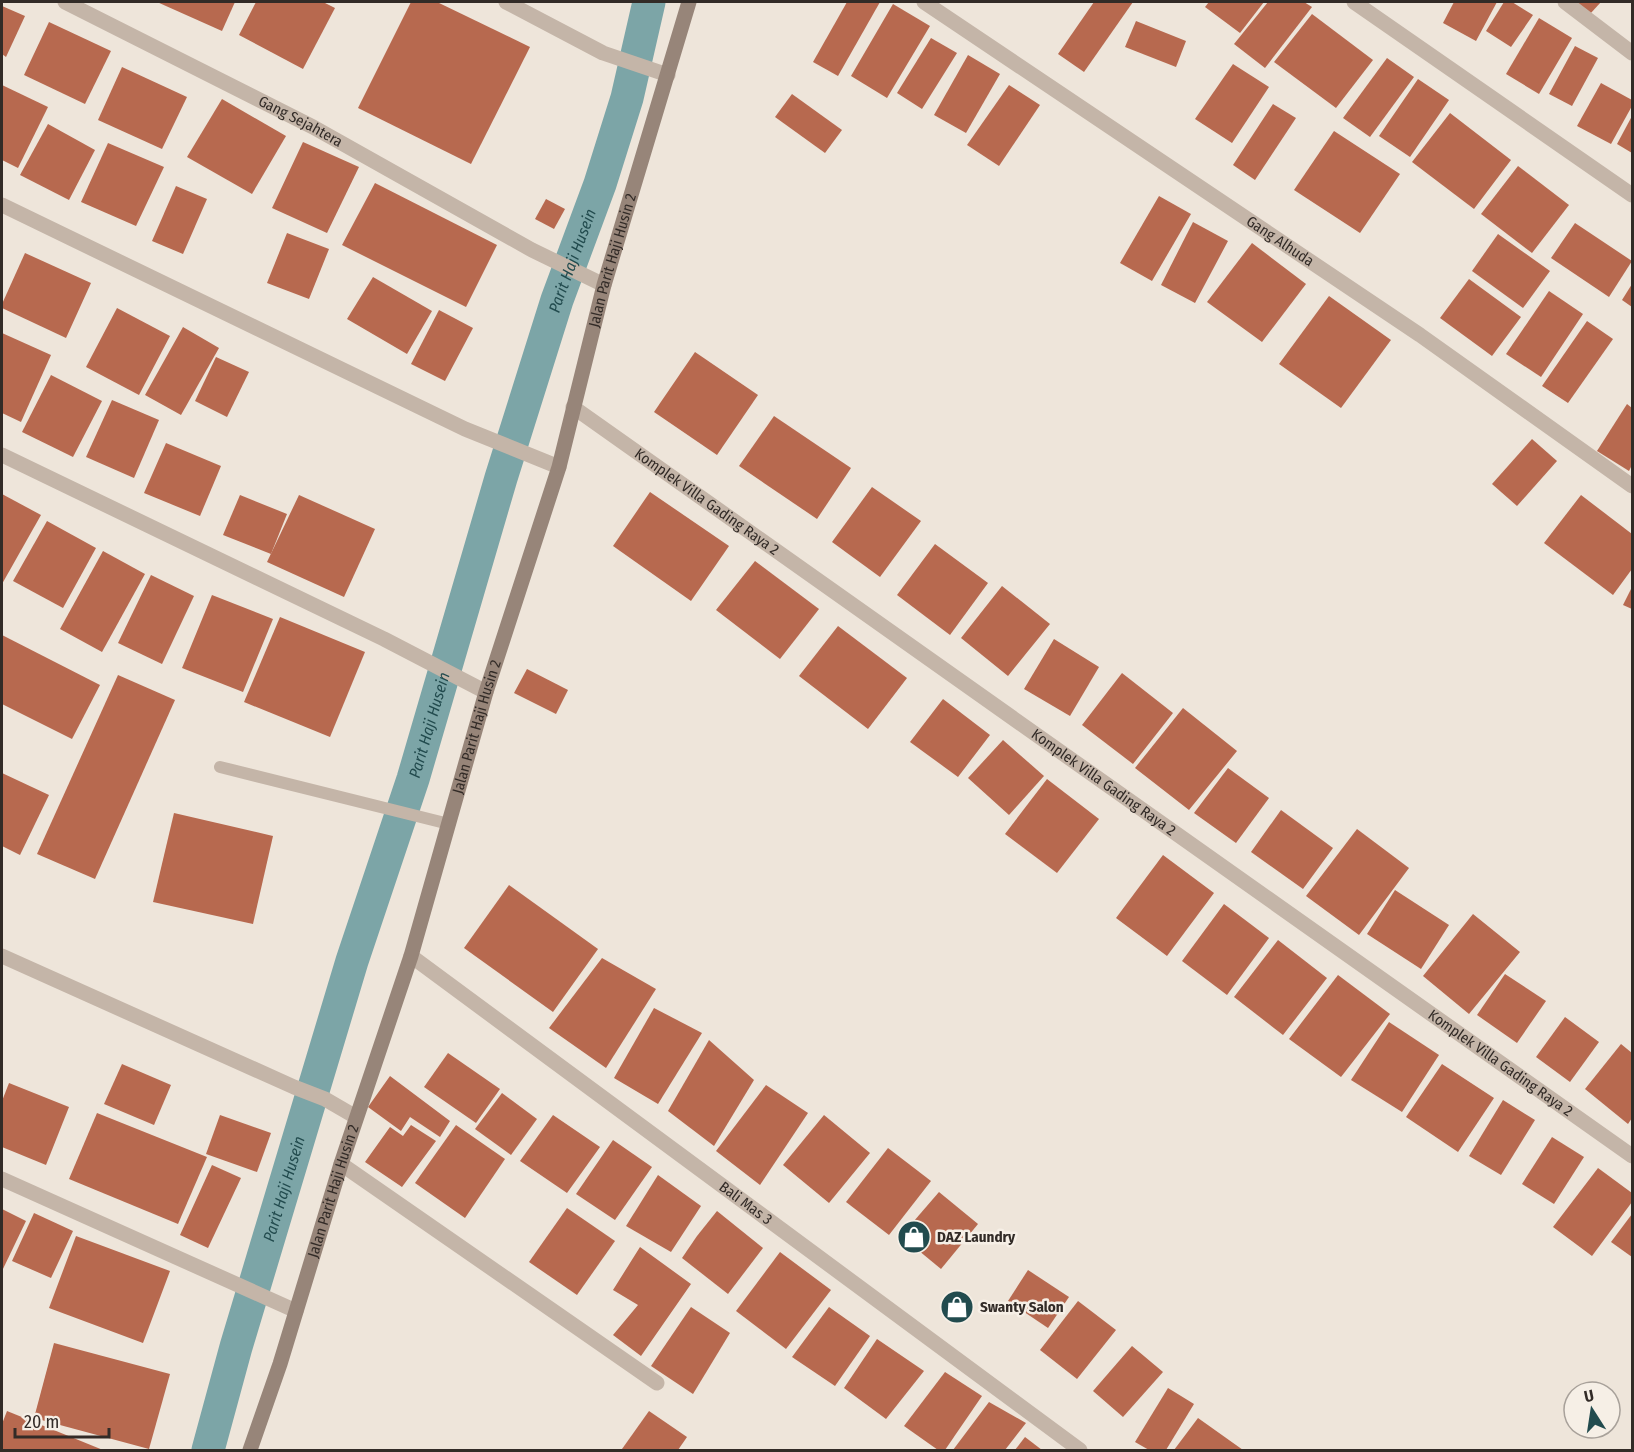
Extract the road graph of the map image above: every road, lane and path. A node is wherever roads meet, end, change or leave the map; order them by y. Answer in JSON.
{"nodes":[{"id":1,"x":65,"y":2,"type":"edge"},
{"id":2,"x":506,"y":2,"type":"edge"},
{"id":3,"x":689,"y":2,"type":"edge"},
{"id":4,"x":924,"y":2,"type":"edge"},
{"id":5,"x":1354,"y":2,"type":"edge"},
{"id":6,"x":1565,"y":2,"type":"edge"},
{"id":7,"x":1632,"y":53,"type":"edge"},
{"id":8,"x":668,"y":75,"type":"junction"},
{"id":9,"x":1632,"y":195,"type":"edge"},
{"id":10,"x":2,"y":205,"type":"edge"},
{"id":11,"x":598,"y":282,"type":"junction"},
{"id":12,"x":573,"y":407,"type":"junction"},
{"id":13,"x":2,"y":455,"type":"edge"},
{"id":14,"x":553,"y":464,"type":"junction"},
{"id":15,"x":1632,"y":486,"type":"edge"},
{"id":16,"x":479,"y":688,"type":"junction"},
{"id":17,"x":220,"y":767,"type":"dead end"},
{"id":18,"x":449,"y":824,"type":"junction"},
{"id":19,"x":2,"y":956,"type":"edge"},
{"id":20,"x":411,"y":956,"type":"junction"},
{"id":21,"x":356,"y":1117,"type":"junction"},
{"id":22,"x":1632,"y":1156,"type":"edge"},
{"id":23,"x":340,"y":1164,"type":"junction"},
{"id":24,"x":2,"y":1179,"type":"edge"},
{"id":25,"x":296,"y":1311,"type":"junction"},
{"id":26,"x":657,"y":1383,"type":"dead end"},
{"id":27,"x":250,"y":1450,"type":"edge"},
{"id":28,"x":1080,"y":1450,"type":"edge"}],
"edges":[{"from":1,"to":11,"type":"street","name":"Gang Sejahtera"},
{"from":2,"to":8,"type":"street"},
{"from":3,"to":8,"type":"street","name":"Jalan Parit Haji Husin 2"},
{"from":4,"to":15,"type":"street","name":"Gang Alhuda"},
{"from":5,"to":9,"type":"street"},
{"from":6,"to":7,"type":"street"},
{"from":8,"to":11,"type":"street","name":"Jalan Parit Haji Husin 2"},
{"from":10,"to":14,"type":"street"},
{"from":11,"to":12,"type":"street","name":"Jalan Parit Haji Husin 2"},
{"from":12,"to":14,"type":"street","name":"Jalan Parit Haji Husin 2"},
{"from":12,"to":22,"type":"street","name":"Komplek Villa Gading Raya 2"},
{"from":13,"to":16,"type":"street"},
{"from":14,"to":16,"type":"street","name":"Jalan Parit Haji Husin 2"},
{"from":16,"to":18,"type":"street","name":"Jalan Parit Haji Husin 2"},
{"from":17,"to":18,"type":"lane"},
{"from":18,"to":20,"type":"street","name":"Jalan Parit Haji Husin 2"},
{"from":19,"to":21,"type":"street"},
{"from":20,"to":21,"type":"street","name":"Jalan Parit Haji Husin 2"},
{"from":20,"to":28,"type":"street","name":"Bali Mas 3"},
{"from":21,"to":23,"type":"street","name":"Jalan Parit Haji Husin 2"},
{"from":23,"to":25,"type":"street","name":"Jalan Parit Haji Husin 2"},
{"from":23,"to":26,"type":"street"},
{"from":24,"to":25,"type":"street"},
{"from":25,"to":27,"type":"street","name":"Jalan Parit Haji Husin 2"}]}
